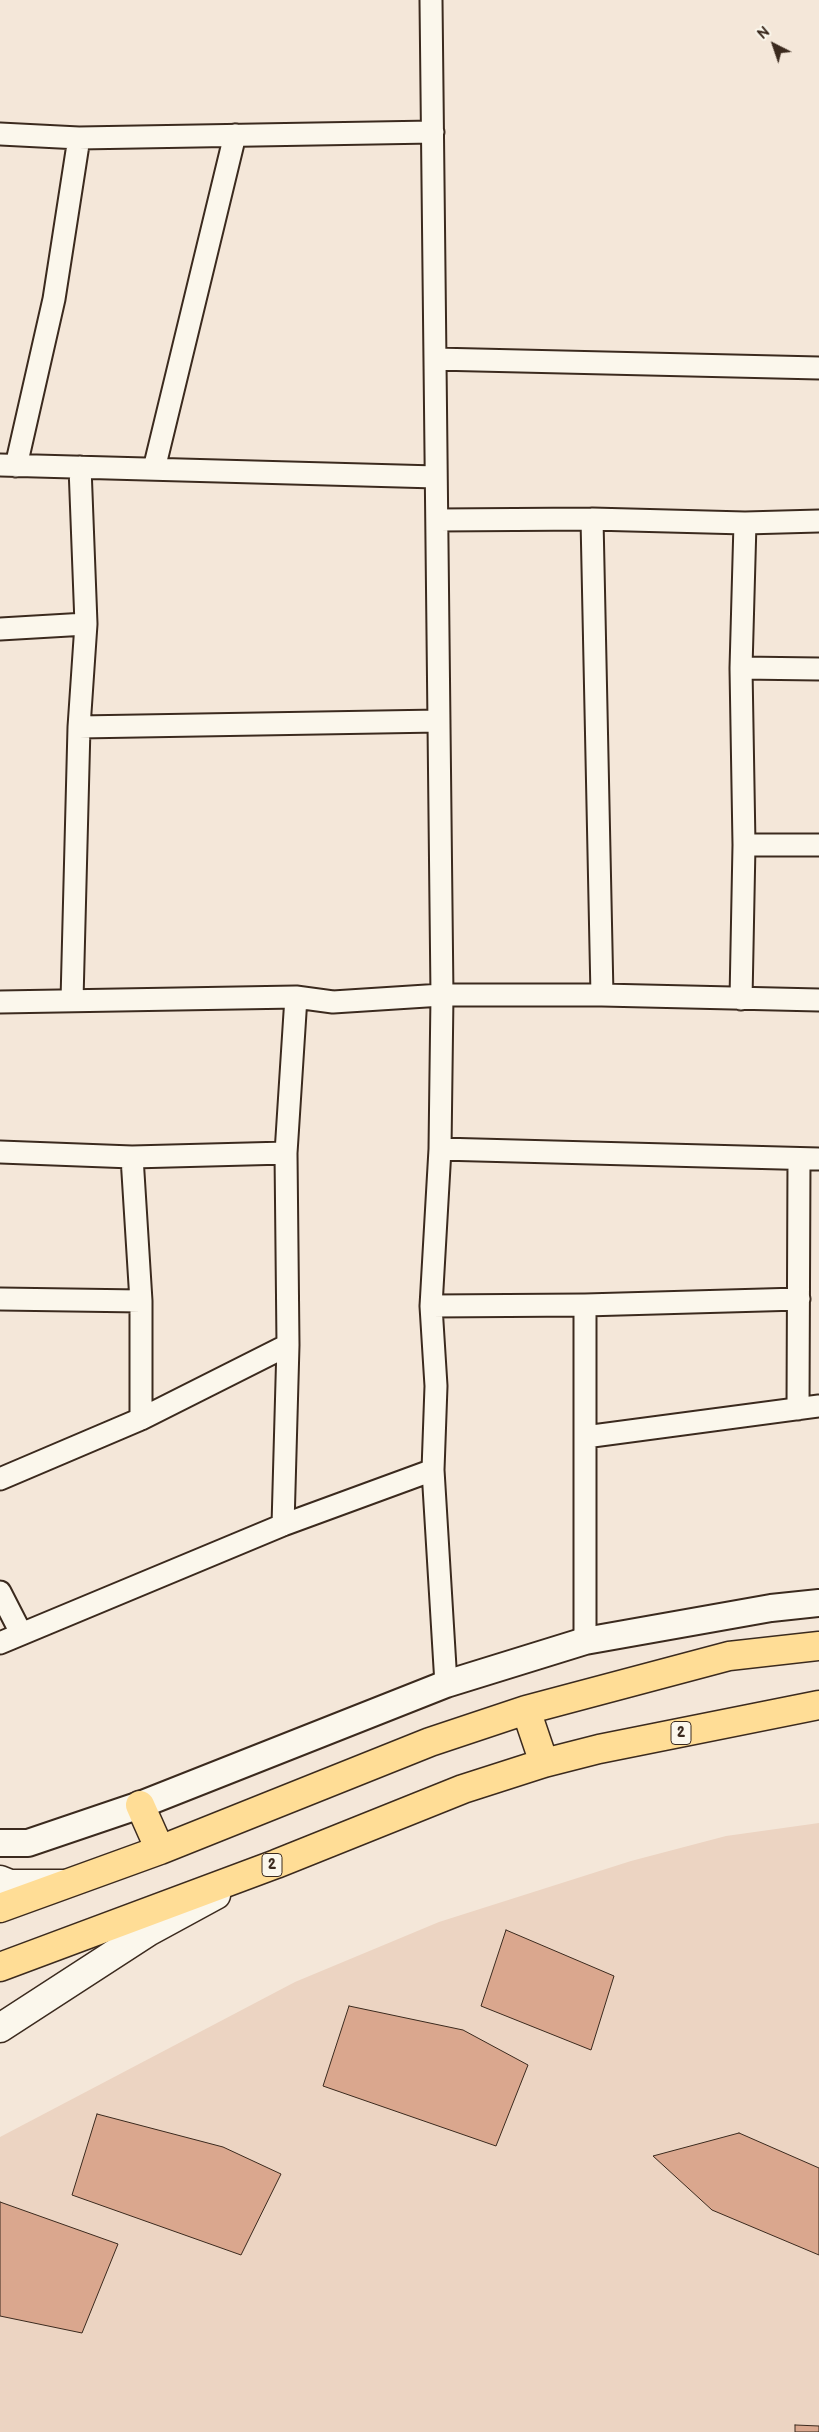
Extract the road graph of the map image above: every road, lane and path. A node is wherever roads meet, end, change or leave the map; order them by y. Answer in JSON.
{"nodes":[{"id":1,"x":431,"y":0,"type":"edge"},
{"id":2,"x":433,"y":132,"type":"junction"},
{"id":3,"x":0,"y":134,"type":"edge"},
{"id":4,"x":235,"y":135,"type":"junction"},
{"id":5,"x":79,"y":138,"type":"junction"},
{"id":6,"x":435,"y":359,"type":"junction"},
{"id":7,"x":819,"y":368,"type":"edge"},
{"id":8,"x":8,"y":465,"type":"edge"},
{"id":9,"x":80,"y":468,"type":"junction"},
{"id":10,"x":154,"y":469,"type":"junction"},
{"id":11,"x":436,"y":477,"type":"junction"},
{"id":12,"x":592,"y":519,"type":"junction"},
{"id":13,"x":437,"y":520,"type":"junction"},
{"id":14,"x":819,"y":522,"type":"edge"},
{"id":15,"x":745,"y":523,"type":"junction"},
{"id":16,"x":86,"y":624,"type":"junction"},
{"id":17,"x":0,"y":629,"type":"edge"},
{"id":18,"x":741,"y":668,"type":"junction"},
{"id":19,"x":819,"y":669,"type":"edge"},
{"id":20,"x":439,"y":721,"type":"junction"},
{"id":21,"x":79,"y":727,"type":"junction"},
{"id":22,"x":744,"y":845,"type":"junction"},
{"id":23,"x":819,"y":845,"type":"edge"},
{"id":24,"x":442,"y":994,"type":"junction"},
{"id":25,"x":602,"y":995,"type":"junction"},
{"id":26,"x":296,"y":997,"type":"junction"},
{"id":27,"x":741,"y":999,"type":"junction"},
{"id":28,"x":72,"y":1000,"type":"junction"},
{"id":29,"x":819,"y":1000,"type":"edge"},
{"id":30,"x":0,"y":1002,"type":"edge"},
{"id":31,"x":440,"y":1149,"type":"junction"},
{"id":32,"x":0,"y":1152,"type":"edge"},
{"id":33,"x":286,"y":1154,"type":"junction"},
{"id":34,"x":132,"y":1157,"type":"junction"},
{"id":35,"x":809,"y":1159,"type":"edge"},
{"id":36,"x":0,"y":1299,"type":"edge"},
{"id":37,"x":799,"y":1299,"type":"junction"},
{"id":38,"x":141,"y":1302,"type":"junction"},
{"id":39,"x":586,"y":1305,"type":"junction"},
{"id":40,"x":431,"y":1306,"type":"junction"},
{"id":41,"x":288,"y":1345,"type":"junction"},
{"id":42,"x":819,"y":1406,"type":"edge"},
{"id":43,"x":798,"y":1409,"type":"junction"},
{"id":44,"x":141,"y":1419,"type":"junction"},
{"id":45,"x":585,"y":1437,"type":"junction"},
{"id":46,"x":433,"y":1470,"type":"junction"},
{"id":47,"x":0,"y":1479,"type":"edge"},
{"id":48,"x":283,"y":1524,"type":"junction"},
{"id":49,"x":0,"y":1592,"type":"edge"},
{"id":50,"x":819,"y":1603,"type":"edge"},
{"id":51,"x":22,"y":1633,"type":"junction"},
{"id":52,"x":585,"y":1641,"type":"junction"},
{"id":53,"x":0,"y":1643,"type":"edge"},
{"id":54,"x":819,"y":1646,"type":"edge"},
{"id":55,"x":446,"y":1684,"type":"junction"},
{"id":56,"x":819,"y":1705,"type":"edge"},
{"id":57,"x":526,"y":1710,"type":"junction"},
{"id":58,"x":544,"y":1763,"type":"junction"},
{"id":59,"x":140,"y":1805,"type":"junction"},
{"id":60,"x":0,"y":1843,"type":"edge"},
{"id":61,"x":160,"y":1850,"type":"junction"},
{"id":62,"x":276,"y":1864,"type":"junction"},
{"id":63,"x":0,"y":1880,"type":"edge"},
{"id":64,"x":68,"y":1884,"type":"junction"},
{"id":65,"x":0,"y":1908,"type":"edge"},
{"id":66,"x":0,"y":1967,"type":"edge"},
{"id":67,"x":0,"y":2028,"type":"edge"}],
"edges":[{"from":1,"to":2,"type":"street"},
{"from":2,"to":4,"type":"street"},
{"from":2,"to":6,"type":"street"},
{"from":3,"to":5,"type":"street"},
{"from":4,"to":5,"type":"street"},
{"from":4,"to":10,"type":"street"},
{"from":5,"to":8,"type":"street"},
{"from":6,"to":7,"type":"street"},
{"from":6,"to":11,"type":"street"},
{"from":8,"to":9,"type":"street"},
{"from":9,"to":10,"type":"street"},
{"from":9,"to":16,"type":"street"},
{"from":10,"to":11,"type":"street"},
{"from":11,"to":13,"type":"street"},
{"from":12,"to":13,"type":"street"},
{"from":12,"to":15,"type":"street"},
{"from":12,"to":25,"type":"street"},
{"from":13,"to":20,"type":"street"},
{"from":14,"to":15,"type":"street"},
{"from":15,"to":18,"type":"street"},
{"from":16,"to":17,"type":"street"},
{"from":16,"to":21,"type":"street"},
{"from":18,"to":19,"type":"street"},
{"from":18,"to":22,"type":"street"},
{"from":20,"to":21,"type":"street"},
{"from":20,"to":24,"type":"street"},
{"from":21,"to":28,"type":"street"},
{"from":22,"to":23,"type":"street"},
{"from":22,"to":27,"type":"street"},
{"from":24,"to":25,"type":"street"},
{"from":24,"to":26,"type":"street"},
{"from":24,"to":31,"type":"street"},
{"from":25,"to":27,"type":"street"},
{"from":26,"to":28,"type":"street"},
{"from":26,"to":33,"type":"street"},
{"from":27,"to":29,"type":"street"},
{"from":28,"to":30,"type":"street"},
{"from":31,"to":35,"type":"street"},
{"from":31,"to":40,"type":"street"},
{"from":32,"to":34,"type":"street"},
{"from":33,"to":34,"type":"street"},
{"from":33,"to":41,"type":"street"},
{"from":34,"to":38,"type":"street"},
{"from":35,"to":37,"type":"street"},
{"from":36,"to":38,"type":"street"},
{"from":37,"to":39,"type":"street"},
{"from":37,"to":43,"type":"street"},
{"from":38,"to":44,"type":"street"},
{"from":39,"to":40,"type":"street"},
{"from":39,"to":45,"type":"street"},
{"from":40,"to":46,"type":"street"},
{"from":41,"to":44,"type":"street"},
{"from":41,"to":48,"type":"street"},
{"from":42,"to":43,"type":"street"},
{"from":43,"to":45,"type":"street"},
{"from":44,"to":47,"type":"street"},
{"from":45,"to":52,"type":"street"},
{"from":46,"to":48,"type":"street"},
{"from":46,"to":55,"type":"street"},
{"from":48,"to":51,"type":"street"},
{"from":49,"to":51,"type":"street"},
{"from":50,"to":52,"type":"street"},
{"from":51,"to":53,"type":"street"},
{"from":52,"to":55,"type":"street"},
{"from":54,"to":57,"type":"highway"},
{"from":55,"to":59,"type":"street"},
{"from":56,"to":58,"type":"highway","number":"2"},
{"from":57,"to":58,"type":"highway"},
{"from":57,"to":61,"type":"highway"},
{"from":58,"to":62,"type":"highway","number":"2"},
{"from":59,"to":60,"type":"street"},
{"from":59,"to":61,"type":"highway"},
{"from":61,"to":64,"type":"highway"},
{"from":62,"to":66,"type":"highway","number":"2"},
{"from":62,"to":67,"type":"main road"},
{"from":63,"to":64,"type":"main road"},
{"from":64,"to":65,"type":"highway"}]}
